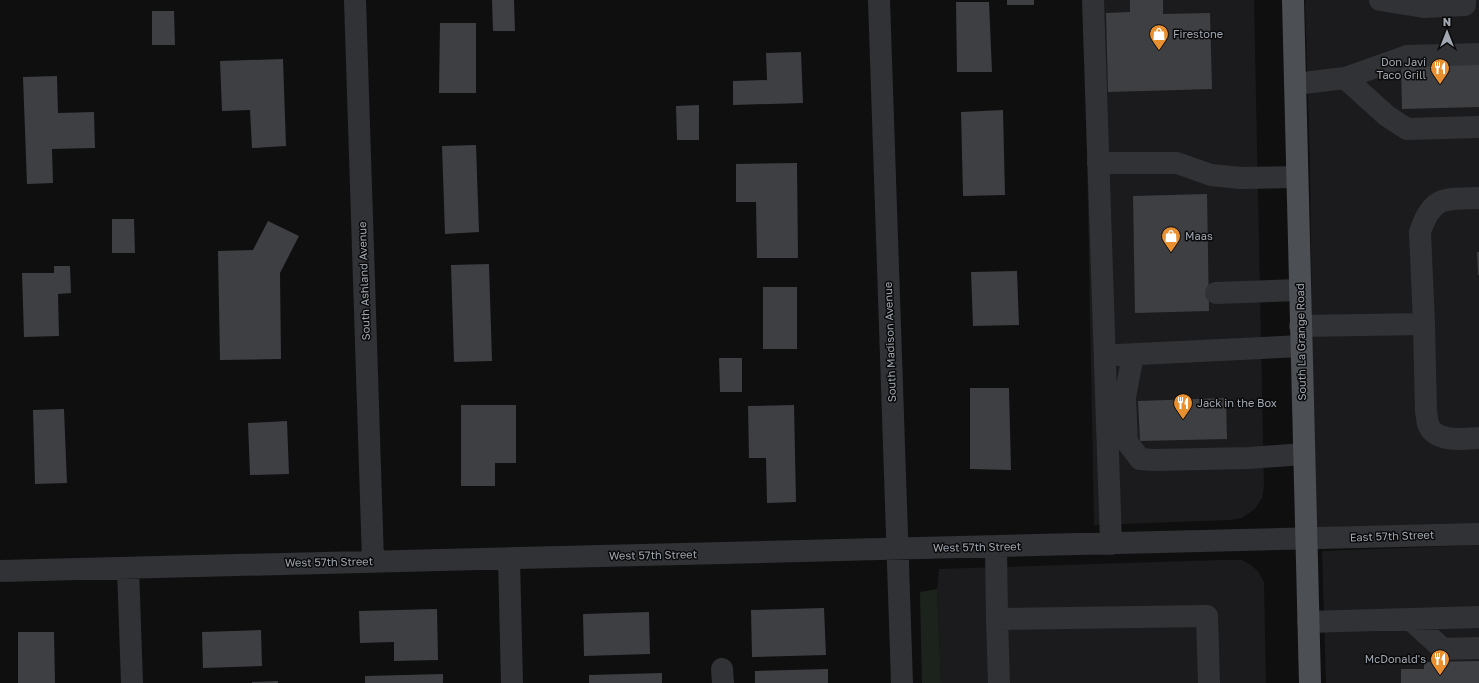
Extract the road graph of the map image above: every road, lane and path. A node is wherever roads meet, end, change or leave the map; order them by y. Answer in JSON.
{"nodes":[{"id":1,"x":355,"y":0,"type":"edge"},
{"id":2,"x":879,"y":0,"type":"edge"},
{"id":3,"x":1092,"y":0,"type":"edge"},
{"id":4,"x":1293,"y":0,"type":"edge"},
{"id":5,"x":1296,"y":0,"type":"edge"},
{"id":6,"x":1380,"y":0,"type":"edge"},
{"id":7,"x":1470,"y":3,"type":"edge"},
{"id":8,"x":1479,"y":54,"type":"edge"},
{"id":9,"x":1345,"y":78,"type":"junction"},
{"id":10,"x":1295,"y":84,"type":"junction"},
{"id":11,"x":1479,"y":128,"type":"edge"},
{"id":12,"x":1098,"y":163,"type":"junction"},
{"id":13,"x":1297,"y":177,"type":"junction"},
{"id":14,"x":1479,"y":198,"type":"edge"},
{"id":15,"x":1300,"y":290,"type":"junction"},
{"id":16,"x":1216,"y":293,"type":"dead end"},
{"id":17,"x":1424,"y":324,"type":"junction"},
{"id":18,"x":1301,"y":336,"type":"junction"},
{"id":19,"x":1105,"y":355,"type":"junction"},
{"id":20,"x":1133,"y":355,"type":"junction"},
{"id":21,"x":1479,"y":438,"type":"edge"},
{"id":22,"x":1304,"y":454,"type":"junction"},
{"id":23,"x":1140,"y":460,"type":"junction"},
{"id":24,"x":1109,"y":466,"type":"junction"},
{"id":25,"x":1479,"y":534,"type":"edge"},
{"id":26,"x":1306,"y":539,"type":"junction"},
{"id":27,"x":1111,"y":544,"type":"junction"},
{"id":28,"x":996,"y":547,"type":"junction"},
{"id":29,"x":896,"y":549,"type":"junction"},
{"id":30,"x":509,"y":559,"type":"junction"},
{"id":31,"x":373,"y":561,"type":"junction"},
{"id":32,"x":128,"y":568,"type":"junction"},
{"id":33,"x":0,"y":571,"type":"edge"},
{"id":34,"x":1479,"y":617,"type":"edge"},
{"id":35,"x":997,"y":619,"type":"junction"},
{"id":36,"x":1410,"y":619,"type":"junction"},
{"id":37,"x":1308,"y":622,"type":"junction"},
{"id":38,"x":1479,"y":648,"type":"edge"},
{"id":39,"x":132,"y":683,"type":"edge"},
{"id":40,"x":512,"y":683,"type":"edge"},
{"id":41,"x":902,"y":683,"type":"edge"},
{"id":42,"x":999,"y":683,"type":"edge"},
{"id":43,"x":1209,"y":683,"type":"edge"},
{"id":44,"x":1310,"y":683,"type":"edge"}],
"edges":[{"from":1,"to":31,"type":"street","name":"South Ashland Avenue"},
{"from":2,"to":29,"type":"street","name":"South Madison Avenue"},
{"from":3,"to":12,"type":"street"},
{"from":4,"to":5,"type":"street"},
{"from":4,"to":10,"type":"main road","name":"South La Grange Road"},
{"from":6,"to":7,"type":"street"},
{"from":8,"to":9,"type":"street"},
{"from":9,"to":10,"type":"street"},
{"from":9,"to":11,"type":"street"},
{"from":10,"to":13,"type":"main road","name":"South La Grange Road"},
{"from":12,"to":13,"type":"street"},
{"from":12,"to":19,"type":"street"},
{"from":13,"to":15,"type":"main road","name":"South La Grange Road"},
{"from":14,"to":17,"type":"street"},
{"from":15,"to":16,"type":"street"},
{"from":15,"to":18,"type":"main road","name":"South La Grange Road"},
{"from":17,"to":18,"type":"street"},
{"from":17,"to":21,"type":"street"},
{"from":18,"to":20,"type":"street"},
{"from":18,"to":22,"type":"main road","name":"South La Grange Road"},
{"from":19,"to":20,"type":"street"},
{"from":19,"to":24,"type":"street"},
{"from":20,"to":23,"type":"street"},
{"from":22,"to":23,"type":"street"},
{"from":22,"to":26,"type":"main road","name":"South La Grange Road"},
{"from":23,"to":24,"type":"street"},
{"from":24,"to":27,"type":"street"},
{"from":25,"to":26,"type":"street","name":"East 57th Street"},
{"from":26,"to":27,"type":"street","name":"West 57th Street"},
{"from":26,"to":37,"type":"main road","name":"South La Grange Road"},
{"from":27,"to":28,"type":"street","name":"West 57th Street"},
{"from":28,"to":29,"type":"street","name":"West 57th Street"},
{"from":28,"to":35,"type":"street"},
{"from":29,"to":30,"type":"street","name":"West 57th Street"},
{"from":29,"to":41,"type":"street","name":"South Madison Avenue"},
{"from":30,"to":31,"type":"street","name":"West 57th Street"},
{"from":30,"to":40,"type":"street"},
{"from":31,"to":32,"type":"street","name":"West 57th Street"},
{"from":32,"to":33,"type":"street","name":"West 57th Street"},
{"from":32,"to":39,"type":"street"},
{"from":34,"to":36,"type":"street"},
{"from":35,"to":42,"type":"street"},
{"from":35,"to":43,"type":"street"},
{"from":36,"to":37,"type":"street"},
{"from":36,"to":38,"type":"street"},
{"from":37,"to":44,"type":"main road","name":"South La Grange Road"}]}
